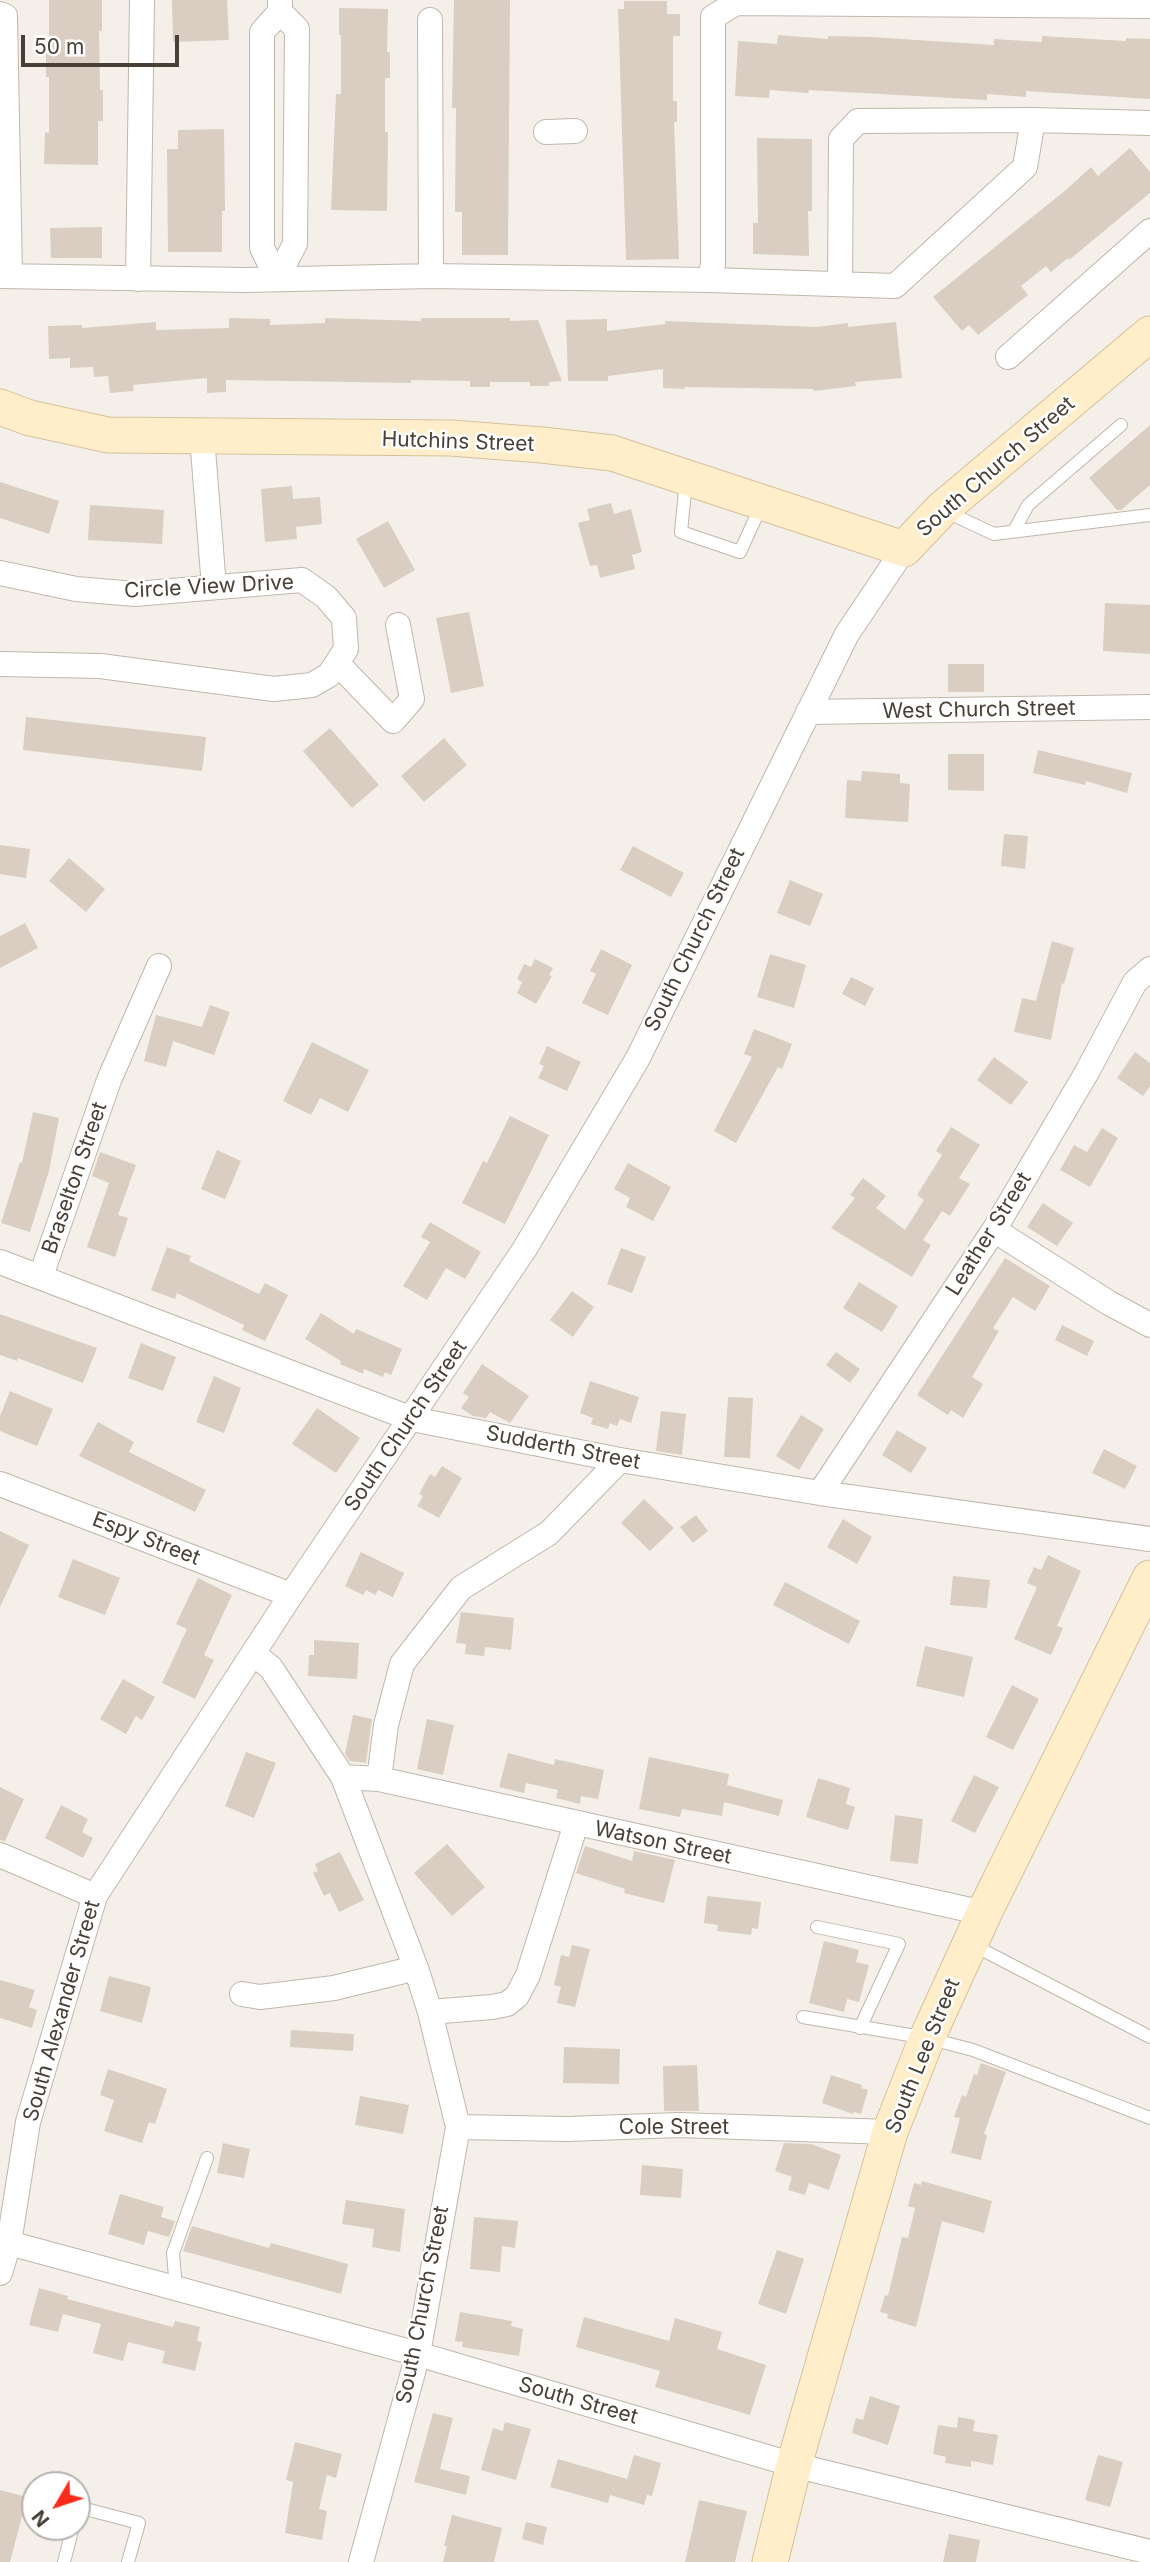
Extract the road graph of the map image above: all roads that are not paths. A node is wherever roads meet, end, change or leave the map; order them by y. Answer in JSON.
{"nodes":[{"id":1,"x":142,"y":0,"type":"edge"},
{"id":2,"x":280,"y":6,"type":"edge"},
{"id":3,"x":1150,"y":6,"type":"edge"},
{"id":4,"x":0,"y":14,"type":"edge"},
{"id":5,"x":430,"y":20,"type":"dead end"},
{"id":6,"x":1033,"y":120,"type":"junction"},
{"id":7,"x":1150,"y":123,"type":"edge"},
{"id":8,"x":4,"y":127,"type":"edge"},
{"id":9,"x":575,"y":131,"type":"dead end"},
{"id":10,"x":296,"y":132,"type":"junction"},
{"id":11,"x":546,"y":132,"type":"dead end"},
{"id":12,"x":262,"y":136,"type":"junction"},
{"id":13,"x":1150,"y":231,"type":"edge"},
{"id":14,"x":5,"y":276,"type":"edge"},
{"id":15,"x":431,"y":276,"type":"junction"},
{"id":16,"x":277,"y":278,"type":"junction"},
{"id":17,"x":138,"y":279,"type":"junction"},
{"id":18,"x":710,"y":280,"type":"junction"},
{"id":19,"x":840,"y":284,"type":"junction"},
{"id":20,"x":1150,"y":334,"type":"edge"},
{"id":21,"x":1009,"y":357,"type":"dead end"},
{"id":22,"x":0,"y":407,"type":"edge"},
{"id":23,"x":1121,"y":425,"type":"dead end"},
{"id":24,"x":202,"y":437,"type":"junction"},
{"id":25,"x":687,"y":477,"type":"junction"},
{"id":26,"x":762,"y":502,"type":"junction"},
{"id":27,"x":941,"y":510,"type":"junction"},
{"id":28,"x":1150,"y":515,"type":"edge"},
{"id":29,"x":1014,"y":531,"type":"junction"},
{"id":30,"x":905,"y":550,"type":"junction"},
{"id":31,"x":0,"y":573,"type":"edge"},
{"id":32,"x":214,"y":587,"type":"junction"},
{"id":33,"x":398,"y":625,"type":"dead end"},
{"id":34,"x":337,"y":663,"type":"junction"},
{"id":35,"x":0,"y":664,"type":"edge"},
{"id":36,"x":1150,"y":707,"type":"edge"},
{"id":37,"x":807,"y":712,"type":"junction"},
{"id":38,"x":159,"y":966,"type":"dead end"},
{"id":39,"x":1150,"y":970,"type":"edge"},
{"id":40,"x":994,"y":1230,"type":"junction"},
{"id":41,"x":0,"y":1262,"type":"edge"},
{"id":42,"x":41,"y":1276,"type":"junction"},
{"id":43,"x":1150,"y":1325,"type":"edge"},
{"id":44,"x":412,"y":1419,"type":"junction"},
{"id":45,"x":620,"y":1460,"type":"junction"},
{"id":46,"x":0,"y":1484,"type":"edge"},
{"id":47,"x":820,"y":1493,"type":"junction"},
{"id":48,"x":1150,"y":1539,"type":"edge"},
{"id":49,"x":1150,"y":1578,"type":"edge"},
{"id":50,"x":291,"y":1595,"type":"junction"},
{"id":51,"x":253,"y":1653,"type":"junction"},
{"id":52,"x":343,"y":1777,"type":"junction"},
{"id":53,"x":379,"y":1779,"type":"junction"},
{"id":54,"x":576,"y":1824,"type":"junction"},
{"id":55,"x":0,"y":1856,"type":"edge"},
{"id":56,"x":95,"y":1896,"type":"junction"},
{"id":57,"x":817,"y":1927,"type":"dead end"},
{"id":58,"x":977,"y":1928,"type":"junction"},
{"id":59,"x":416,"y":1968,"type":"junction"},
{"id":60,"x":242,"y":1994,"type":"dead end"},
{"id":61,"x":430,"y":2012,"type":"junction"},
{"id":62,"x":803,"y":2017,"type":"dead end"},
{"id":63,"x":860,"y":2028,"type":"junction"},
{"id":64,"x":1150,"y":2037,"type":"edge"},
{"id":65,"x":927,"y":2038,"type":"junction"},
{"id":66,"x":1150,"y":2118,"type":"edge"},
{"id":67,"x":458,"y":2127,"type":"junction"},
{"id":68,"x":890,"y":2132,"type":"junction"},
{"id":69,"x":207,"y":2158,"type":"dead end"},
{"id":70,"x":9,"y":2243,"type":"junction"},
{"id":71,"x":0,"y":2273,"type":"edge"},
{"id":72,"x":176,"y":2289,"type":"junction"},
{"id":73,"x":418,"y":2354,"type":"junction"},
{"id":74,"x":794,"y":2465,"type":"junction"},
{"id":75,"x":91,"y":2510,"type":"edge"},
{"id":76,"x":69,"y":2541,"type":"edge"},
{"id":77,"x":1150,"y":2552,"type":"edge"},
{"id":78,"x":64,"y":2562,"type":"edge"},
{"id":79,"x":128,"y":2562,"type":"edge"},
{"id":80,"x":361,"y":2562,"type":"edge"},
{"id":81,"x":770,"y":2562,"type":"edge"}],
"edges":[{"from":1,"to":17,"type":"street"},
{"from":2,"to":10,"type":"street"},
{"from":2,"to":12,"type":"street"},
{"from":3,"to":18,"type":"street"},
{"from":4,"to":8,"type":"street"},
{"from":5,"to":15,"type":"street"},
{"from":6,"to":7,"type":"street"},
{"from":6,"to":19,"type":"street"},
{"from":6,"to":19,"type":"street"},
{"from":8,"to":14,"type":"street"},
{"from":9,"to":11,"type":"street"},
{"from":10,"to":12,"type":"street"},
{"from":10,"to":16,"type":"street"},
{"from":12,"to":16,"type":"street"},
{"from":13,"to":21,"type":"street"},
{"from":14,"to":17,"type":"street"},
{"from":15,"to":16,"type":"street"},
{"from":15,"to":18,"type":"street"},
{"from":16,"to":17,"type":"street"},
{"from":18,"to":19,"type":"street"},
{"from":20,"to":27,"type":"street","name":"South Church Street"},
{"from":22,"to":24,"type":"street","name":"Hutchins Street"},
{"from":23,"to":29,"type":"lane"},
{"from":24,"to":25,"type":"street","name":"Hutchins Street"},
{"from":24,"to":32,"type":"street"},
{"from":25,"to":26,"type":"street","name":"Hutchins Street"},
{"from":25,"to":26,"type":"lane"},
{"from":26,"to":30,"type":"street","name":"Hutchins Street"},
{"from":27,"to":29,"type":"lane"},
{"from":27,"to":30,"type":"street","name":"South Church Street"},
{"from":28,"to":29,"type":"lane"},
{"from":30,"to":37,"type":"street","name":"South Church Street"},
{"from":31,"to":32,"type":"street","name":"Circle View Drive"},
{"from":32,"to":34,"type":"street","name":"Circle View Drive"},
{"from":33,"to":34,"type":"street"},
{"from":34,"to":35,"type":"street"},
{"from":36,"to":37,"type":"street","name":"West Church Street"},
{"from":37,"to":44,"type":"street","name":"South Church Street"},
{"from":38,"to":42,"type":"street","name":"Braselton Street"},
{"from":39,"to":40,"type":"street","name":"Leather Street"},
{"from":40,"to":43,"type":"street"},
{"from":40,"to":47,"type":"street","name":"Leather Street"},
{"from":41,"to":42,"type":"street","name":"Sudderth Street"},
{"from":42,"to":44,"type":"street","name":"Sudderth Street"},
{"from":44,"to":45,"type":"street","name":"Sudderth Street"},
{"from":44,"to":50,"type":"street","name":"South Church Street"},
{"from":45,"to":47,"type":"street","name":"Sudderth Street"},
{"from":45,"to":53,"type":"street"},
{"from":46,"to":50,"type":"street","name":"Espy Street"},
{"from":47,"to":48,"type":"street","name":"Sudderth Street"},
{"from":49,"to":58,"type":"street","name":"South Lee Street"},
{"from":50,"to":51,"type":"street","name":"South Alexander Street"},
{"from":51,"to":52,"type":"street"},
{"from":51,"to":56,"type":"street","name":"South Alexander Street"},
{"from":52,"to":53,"type":"street","name":"Watson Street"},
{"from":52,"to":59,"type":"street"},
{"from":53,"to":54,"type":"street","name":"Watson Street"},
{"from":54,"to":58,"type":"street","name":"Watson Street"},
{"from":54,"to":61,"type":"street"},
{"from":55,"to":56,"type":"street"},
{"from":56,"to":70,"type":"street","name":"South Alexander Street"},
{"from":57,"to":63,"type":"lane"},
{"from":58,"to":64,"type":"lane"},
{"from":58,"to":65,"type":"street","name":"South Lee Street"},
{"from":59,"to":60,"type":"street"},
{"from":59,"to":61,"type":"street"},
{"from":61,"to":67,"type":"street"},
{"from":62,"to":63,"type":"lane"},
{"from":63,"to":65,"type":"lane"},
{"from":65,"to":66,"type":"lane"},
{"from":65,"to":68,"type":"street","name":"South Lee Street"},
{"from":67,"to":68,"type":"street","name":"Cole Street"},
{"from":67,"to":73,"type":"street","name":"South Church Street"},
{"from":68,"to":74,"type":"street","name":"South Lee Street"},
{"from":69,"to":72,"type":"lane"},
{"from":70,"to":71,"type":"street","name":"South Alexander Street"},
{"from":70,"to":72,"type":"street","name":"South Street"},
{"from":72,"to":73,"type":"street","name":"South Street"},
{"from":73,"to":74,"type":"street","name":"South Street"},
{"from":73,"to":80,"type":"street","name":"South Church Street"},
{"from":74,"to":77,"type":"street","name":"South Street"},
{"from":74,"to":81,"type":"street","name":"South Lee Street"},
{"from":75,"to":79,"type":"lane"},
{"from":76,"to":78,"type":"lane"}]}
